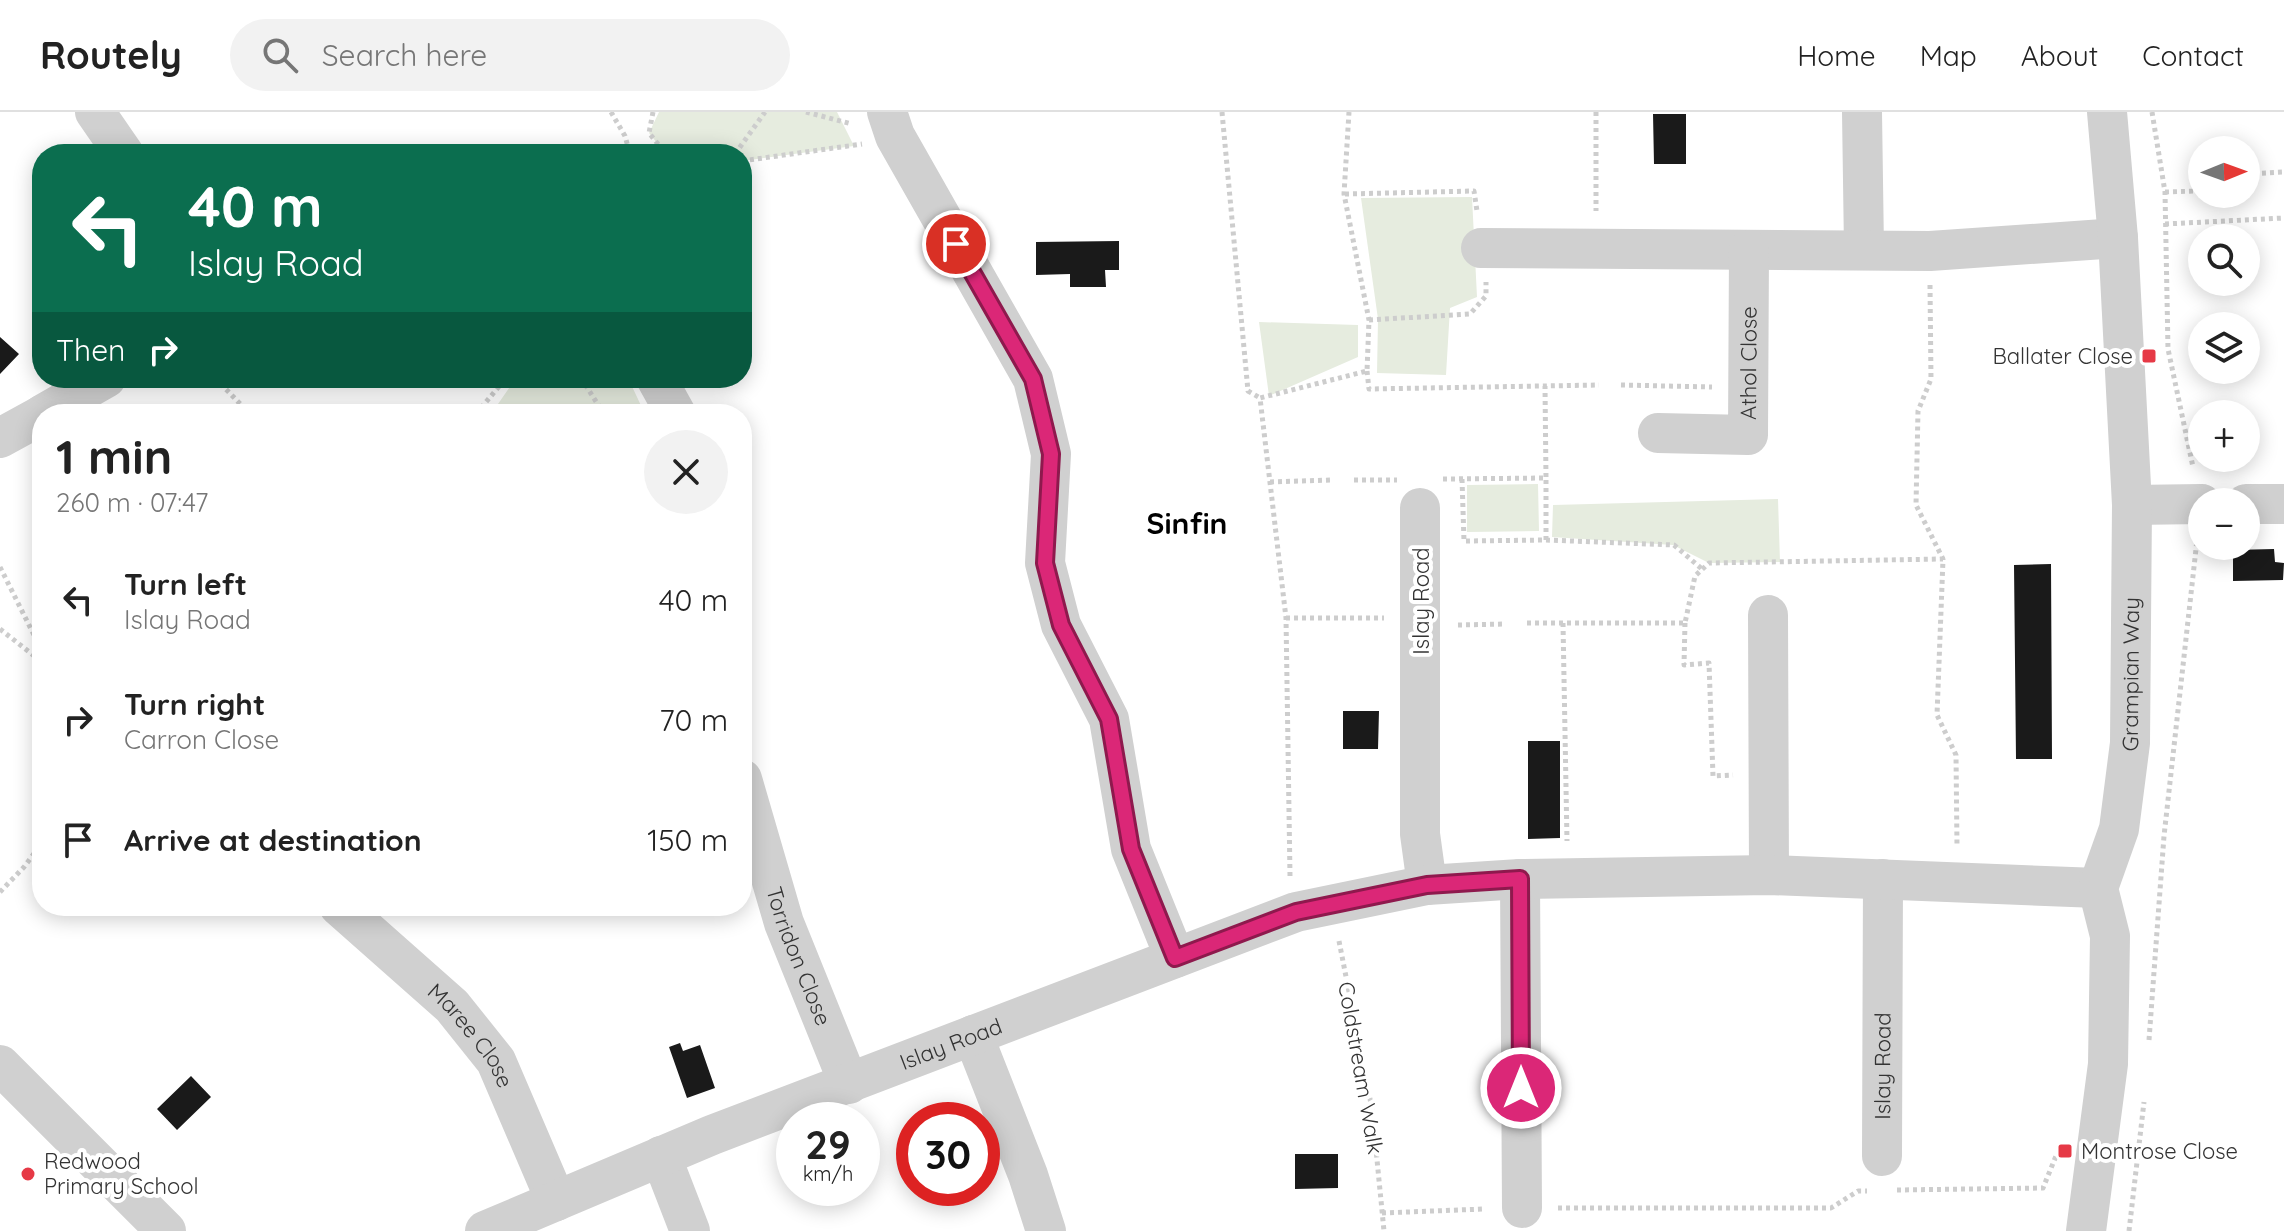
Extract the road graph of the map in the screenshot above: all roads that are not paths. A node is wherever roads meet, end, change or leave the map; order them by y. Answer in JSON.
{"nodes":[{"id":1,"x":95,"y":112,"type":"edge"},
{"id":2,"x":1862,"y":112,"type":"edge"},
{"id":3,"x":2107,"y":112,"type":"edge"},
{"id":4,"x":891,"y":124,"type":"edge"},
{"id":5,"x":117,"y":144,"type":"edge"},
{"id":6,"x":2118,"y":238,"type":"junction"},
{"id":7,"x":1488,"y":248,"type":"road end"},
{"id":8,"x":1864,"y":249,"type":"junction"},
{"id":9,"x":1749,"y":250,"type":"junction"},
{"id":10,"x":88,"y":388,"type":"edge"},
{"id":11,"x":60,"y":404,"type":"edge"},
{"id":12,"x":32,"y":420,"type":"edge"},
{"id":13,"x":1658,"y":433,"type":"dead end"},
{"id":14,"x":0,"y":438,"type":"edge"},
{"id":15,"x":1422,"y":489,"type":"road end"},
{"id":16,"x":2188,"y":504,"type":"edge"},
{"id":17,"x":2260,"y":504,"type":"edge"},
{"id":18,"x":2284,"y":504,"type":"edge"},
{"id":19,"x":2132,"y":505,"type":"junction"},
{"id":20,"x":1768,"y":615,"type":"dead end"},
{"id":21,"x":752,"y":813,"type":"edge"},
{"id":22,"x":1769,"y":875,"type":"junction"},
{"id":23,"x":1520,"y":879,"type":"junction"},
{"id":24,"x":1883,"y":879,"type":"junction"},
{"id":25,"x":1427,"y":885,"type":"junction"},
{"id":26,"x":2098,"y":888,"type":"junction"},
{"id":27,"x":350,"y":916,"type":"edge"},
{"id":28,"x":1175,"y":958,"type":"junction"},
{"id":29,"x":973,"y":1035,"type":"junction"},
{"id":30,"x":0,"y":1065,"type":"edge"},
{"id":31,"x":849,"y":1084,"type":"junction"},
{"id":32,"x":661,"y":1156,"type":"junction"},
{"id":33,"x":1881,"y":1179,"type":"road end"},
{"id":34,"x":556,"y":1201,"type":"junction"},
{"id":35,"x":1522,"y":1208,"type":"road end"},
{"id":36,"x":166,"y":1231,"type":"edge"},
{"id":37,"x":485,"y":1231,"type":"edge"},
{"id":38,"x":690,"y":1231,"type":"edge"},
{"id":39,"x":1046,"y":1231,"type":"edge"},
{"id":40,"x":2086,"y":1231,"type":"edge"}],
"edges":[{"from":1,"to":5,"type":"street"},
{"from":2,"to":8,"type":"street"},
{"from":3,"to":6,"type":"street","name":"Grampian Way"},
{"from":4,"to":28,"type":"street"},
{"from":6,"to":8,"type":"street"},
{"from":6,"to":19,"type":"street","name":"Grampian Way"},
{"from":7,"to":9,"type":"street"},
{"from":8,"to":9,"type":"street"},
{"from":9,"to":13,"type":"street","name":"Athol Close"},
{"from":10,"to":11,"type":"street"},
{"from":12,"to":14,"type":"street"},
{"from":15,"to":25,"type":"street","name":"Islay Road"},
{"from":16,"to":19,"type":"street"},
{"from":17,"to":18,"type":"street"},
{"from":19,"to":26,"type":"street","name":"Grampian Way"},
{"from":20,"to":22,"type":"street"},
{"from":21,"to":31,"type":"street","name":"Torridon Close"},
{"from":22,"to":23,"type":"street","name":"Islay Road"},
{"from":22,"to":24,"type":"street","name":"Islay Road"},
{"from":23,"to":25,"type":"street","name":"Islay Road"},
{"from":23,"to":35,"type":"street"},
{"from":24,"to":26,"type":"street","name":"Islay Road"},
{"from":24,"to":33,"type":"street","name":"Islay Road"},
{"from":25,"to":28,"type":"street","name":"Islay Road"},
{"from":26,"to":40,"type":"street"},
{"from":27,"to":34,"type":"street","name":"Maree Close"},
{"from":28,"to":29,"type":"street","name":"Islay Road"},
{"from":29,"to":31,"type":"street","name":"Islay Road"},
{"from":29,"to":39,"type":"street"},
{"from":30,"to":36,"type":"street"},
{"from":31,"to":32,"type":"street","name":"Islay Road"},
{"from":32,"to":34,"type":"street","name":"Islay Road"},
{"from":32,"to":38,"type":"street"},
{"from":34,"to":37,"type":"street","name":"Islay Road"}]}
